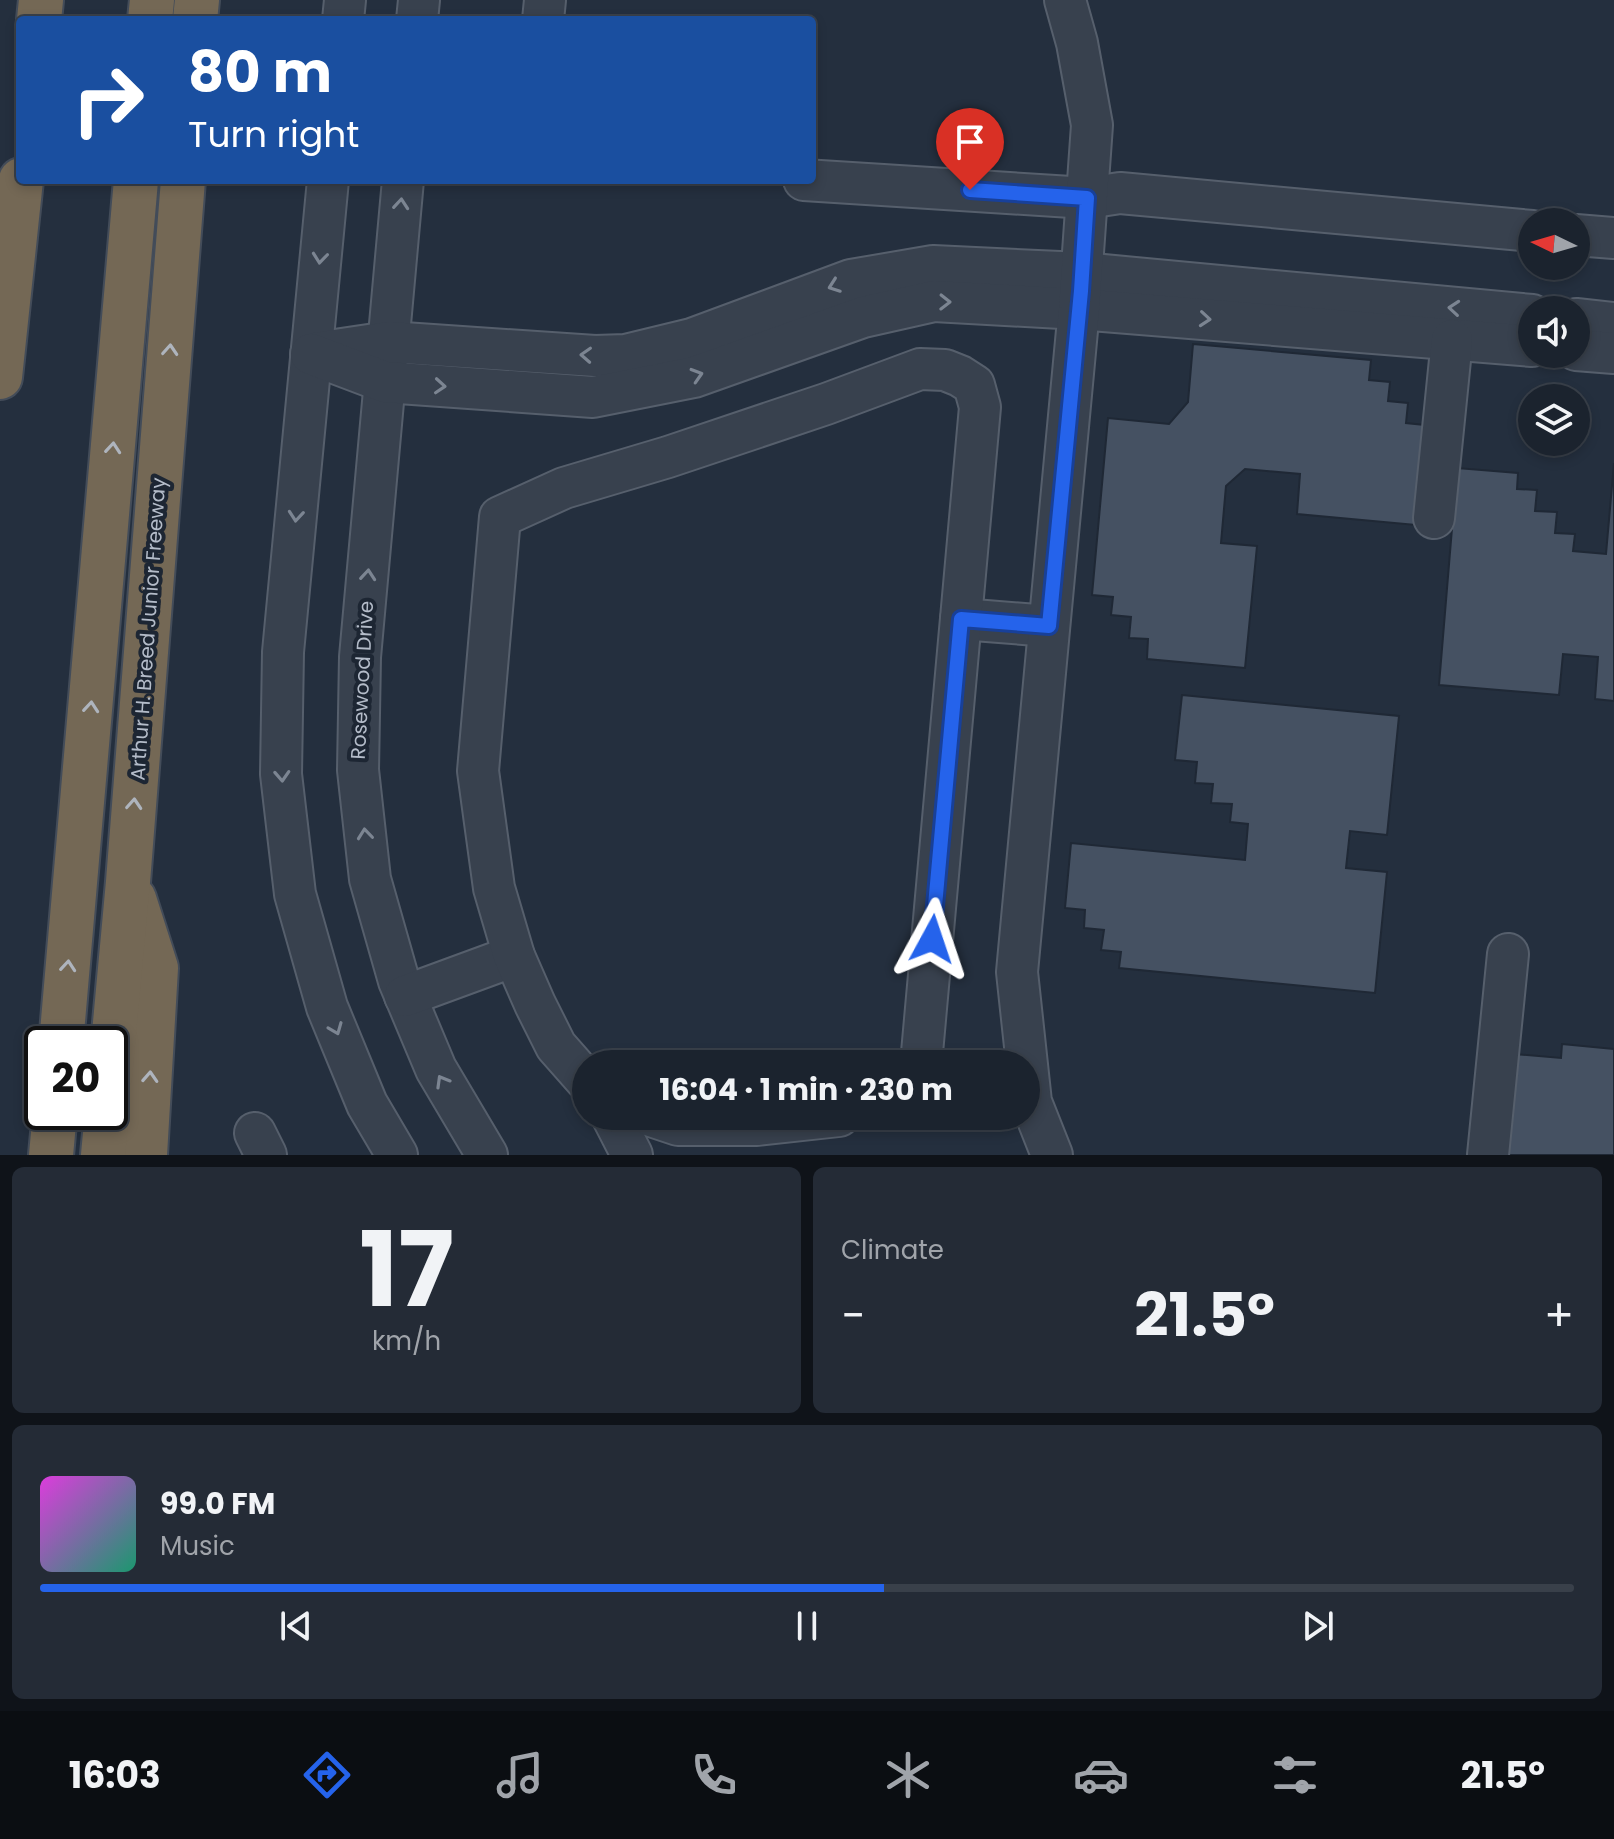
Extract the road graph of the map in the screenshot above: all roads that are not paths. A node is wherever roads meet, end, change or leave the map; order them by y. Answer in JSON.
{"nodes":[{"id":1,"x":1065,"y":0,"type":"edge"},
{"id":2,"x":816,"y":181,"type":"edge"},
{"id":3,"x":21,"y":184,"type":"edge"},
{"id":4,"x":136,"y":184,"type":"edge"},
{"id":5,"x":183,"y":184,"type":"edge"},
{"id":6,"x":328,"y":184,"type":"edge"},
{"id":7,"x":403,"y":184,"type":"edge"},
{"id":8,"x":1087,"y":198,"type":"junction"},
{"id":9,"x":1518,"y":230,"type":"edge"},
{"id":10,"x":1590,"y":236,"type":"edge"},
{"id":11,"x":1614,"y":238,"type":"edge"},
{"id":12,"x":1080,"y":291,"type":"junction"},
{"id":13,"x":1518,"y":314,"type":"edge"},
{"id":14,"x":1590,"y":320,"type":"edge"},
{"id":15,"x":1614,"y":323,"type":"edge"},
{"id":16,"x":1452,"y":340,"type":"junction"},
{"id":17,"x":389,"y":342,"type":"junction"},
{"id":18,"x":1518,"y":345,"type":"edge"},
{"id":19,"x":1590,"y":351,"type":"edge"},
{"id":20,"x":1614,"y":353,"type":"edge"},
{"id":21,"x":311,"y":354,"type":"junction"},
{"id":22,"x":0,"y":377,"type":"edge"},
{"id":23,"x":385,"y":382,"type":"junction"},
{"id":24,"x":1434,"y":518,"type":"dead end"},
{"id":25,"x":961,"y":619,"type":"junction"},
{"id":26,"x":1049,"y":626,"type":"junction"},
{"id":27,"x":128,"y":882,"type":"junction"},
{"id":28,"x":1508,"y":954,"type":"dead end"},
{"id":29,"x":514,"y":956,"type":"junction"},
{"id":30,"x":405,"y":996,"type":"junction"},
{"id":31,"x":63,"y":1026,"type":"edge"},
{"id":32,"x":115,"y":1026,"type":"edge"},
{"id":33,"x":922,"y":1050,"type":"edge"},
{"id":34,"x":1024,"y":1050,"type":"edge"},
{"id":35,"x":572,"y":1064,"type":"edge"},
{"id":36,"x":1040,"y":1125,"type":"edge"},
{"id":37,"x":53,"y":1130,"type":"edge"},
{"id":38,"x":105,"y":1130,"type":"edge"},
{"id":39,"x":619,"y":1130,"type":"edge"},
{"id":40,"x":480,"y":1153,"type":"edge"},
{"id":41,"x":51,"y":1155,"type":"edge"},
{"id":42,"x":103,"y":1155,"type":"edge"},
{"id":43,"x":145,"y":1155,"type":"edge"},
{"id":44,"x":397,"y":1155,"type":"edge"},
{"id":45,"x":632,"y":1155,"type":"edge"},
{"id":46,"x":1052,"y":1155,"type":"edge"},
{"id":47,"x":1488,"y":1155,"type":"edge"}],
"edges":[{"from":1,"to":8,"type":"street"},
{"from":2,"to":8,"type":"street"},
{"from":3,"to":22,"type":"highway"},
{"from":31,"to":4,"type":"highway","one_way":true},
{"from":27,"to":5,"type":"highway","name":"Arthur H. Breed Junior Freeway","one_way":true},
{"from":6,"to":21,"type":"street","one_way":true},
{"from":17,"to":7,"type":"street","name":"Rosewood Drive","one_way":true},
{"from":8,"to":9,"type":"street"},
{"from":8,"to":12,"type":"street"},
{"from":10,"to":11,"type":"street"},
{"from":13,"to":12,"type":"street","one_way":true},
{"from":12,"to":16,"type":"street","one_way":true},
{"from":12,"to":17,"type":"street","one_way":true},
{"from":23,"to":12,"type":"street","one_way":true},
{"from":12,"to":26,"type":"street"},
{"from":14,"to":15,"type":"street"},
{"from":16,"to":18,"type":"street"},
{"from":16,"to":24,"type":"street"},
{"from":17,"to":21,"type":"street"},
{"from":17,"to":23,"type":"street","name":"Rosewood Drive"},
{"from":19,"to":20,"type":"street"},
{"from":21,"to":23,"type":"street"},
{"from":21,"to":44,"type":"street","one_way":true},
{"from":30,"to":23,"type":"street","name":"Rosewood Drive","one_way":true},
{"from":25,"to":26,"type":"street"},
{"from":25,"to":29,"type":"street"},
{"from":25,"to":33,"type":"street"},
{"from":26,"to":34,"type":"street"},
{"from":27,"to":32,"type":"highway","name":"Arthur H. Breed Junior Freeway"},
{"from":43,"to":27,"type":"highway","one_way":true},
{"from":28,"to":47,"type":"street"},
{"from":29,"to":30,"type":"street"},
{"from":29,"to":35,"type":"street"},
{"from":40,"to":30,"type":"street","name":"Rosewood Drive","one_way":true},
{"from":36,"to":46,"type":"street"},
{"from":37,"to":41,"type":"highway"},
{"from":38,"to":42,"type":"highway"},
{"from":39,"to":45,"type":"street"}]}
